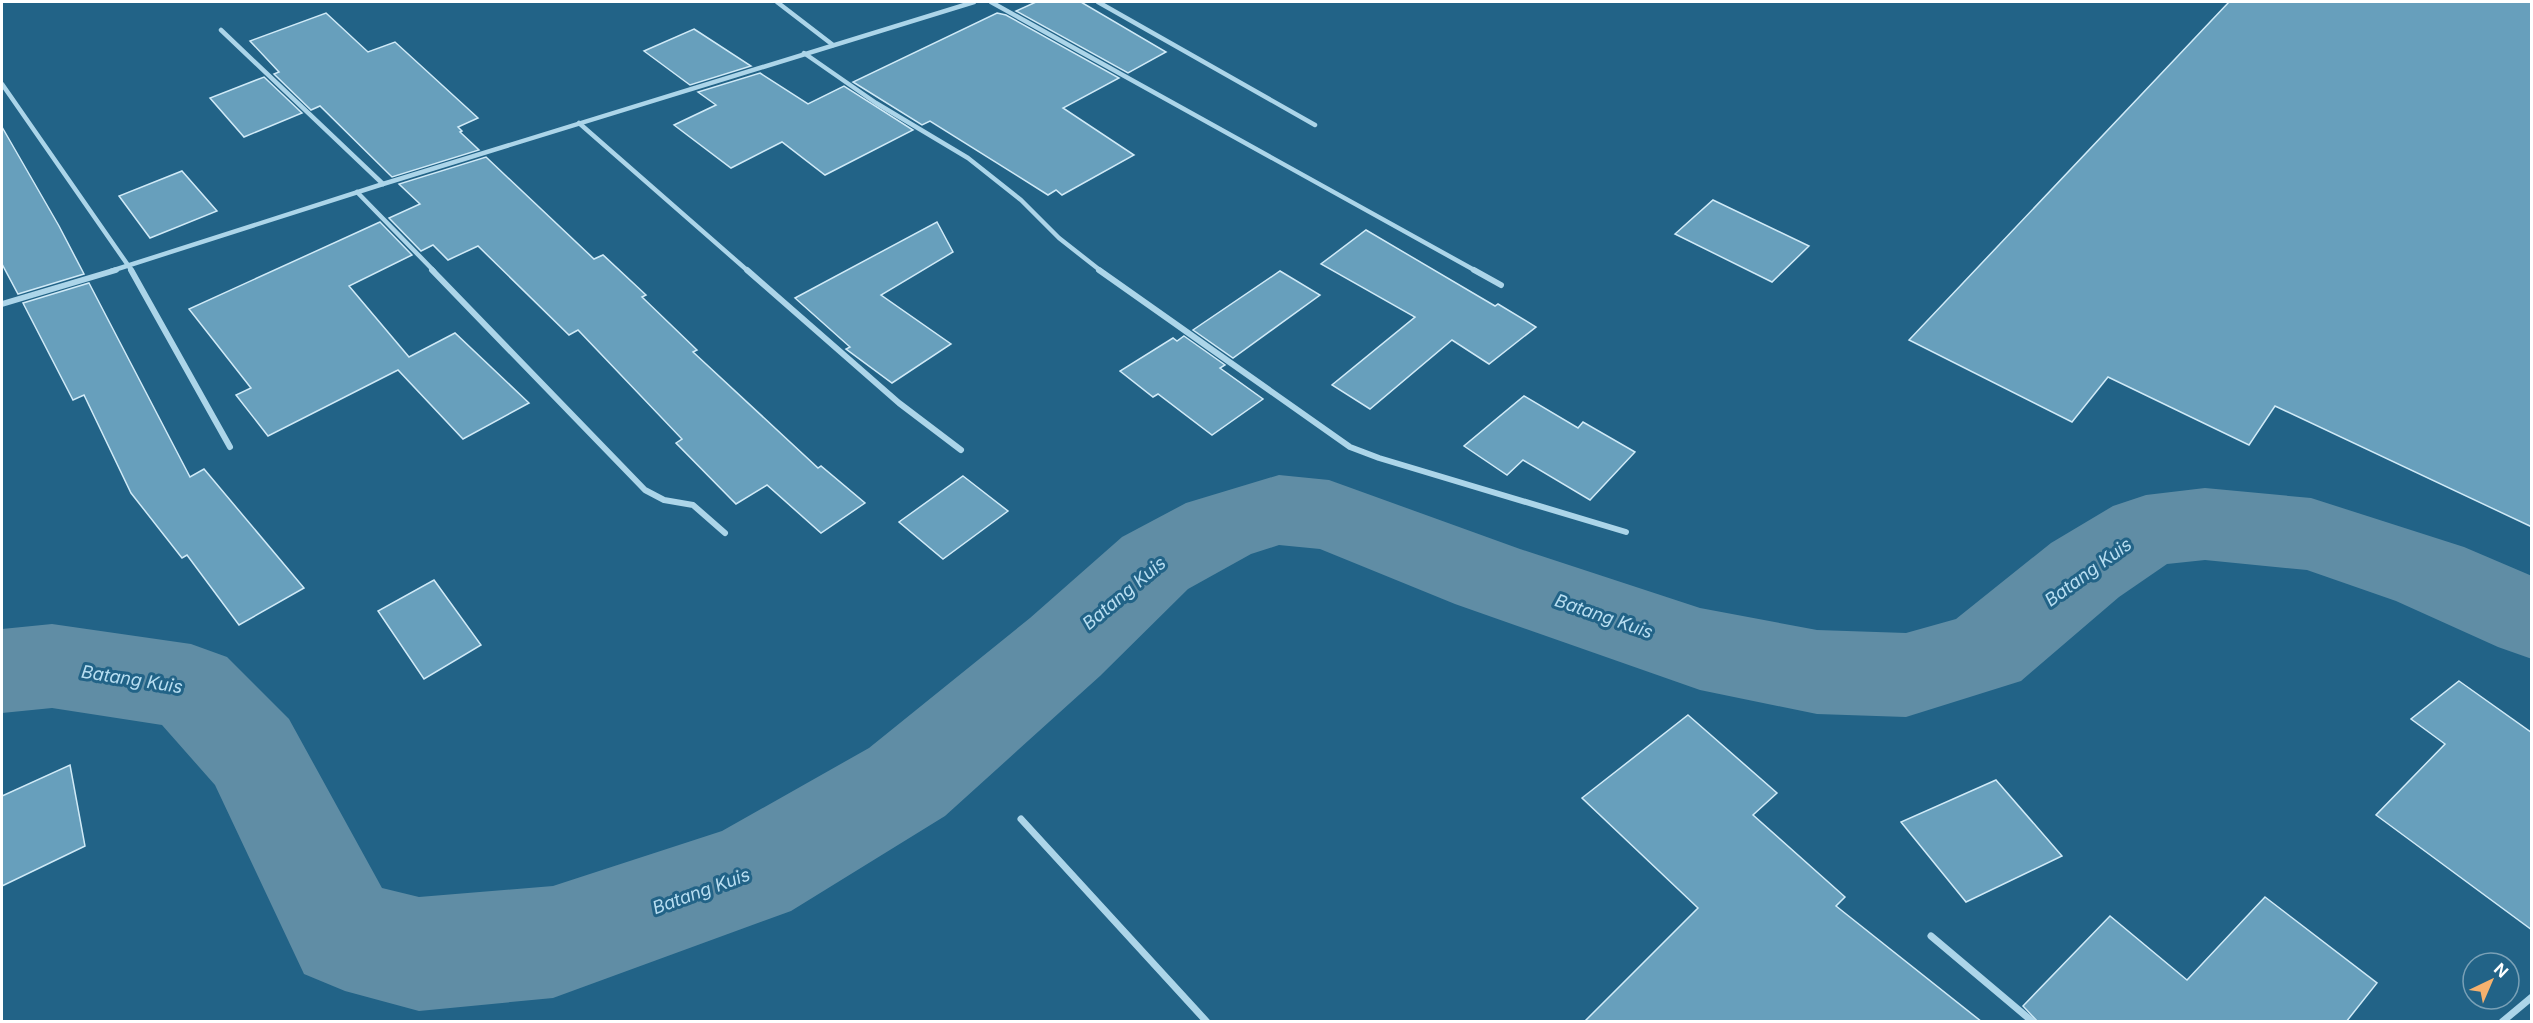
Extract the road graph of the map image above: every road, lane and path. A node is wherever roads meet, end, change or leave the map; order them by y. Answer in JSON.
{"nodes":[{"id":1,"x":777,"y":2,"type":"edge"},
{"id":2,"x":974,"y":2,"type":"edge"},
{"id":3,"x":992,"y":2,"type":"edge"},
{"id":4,"x":1098,"y":2,"type":"edge"},
{"id":5,"x":221,"y":30,"type":"dead end"},
{"id":6,"x":833,"y":45,"type":"junction"},
{"id":7,"x":804,"y":53,"type":"junction"},
{"id":8,"x":2,"y":84,"type":"edge"},
{"id":9,"x":579,"y":123,"type":"junction"},
{"id":10,"x":1315,"y":125,"type":"dead end"},
{"id":11,"x":383,"y":184,"type":"junction"},
{"id":12,"x":357,"y":192,"type":"junction"},
{"id":13,"x":129,"y":266,"type":"junction"},
{"id":14,"x":1501,"y":285,"type":"dead end"},
{"id":15,"x":2,"y":304,"type":"edge"},
{"id":16,"x":230,"y":447,"type":"dead end"},
{"id":17,"x":962,"y":450,"type":"dead end"},
{"id":18,"x":1626,"y":532,"type":"dead end"},
{"id":19,"x":725,"y":533,"type":"dead end"},
{"id":20,"x":1021,"y":819,"type":"dead end"},
{"id":21,"x":1931,"y":936,"type":"dead end"},
{"id":22,"x":2532,"y":997,"type":"edge"},
{"id":23,"x":1207,"y":1022,"type":"edge"},
{"id":24,"x":2033,"y":1022,"type":"edge"},
{"id":25,"x":2502,"y":1022,"type":"edge"}],
"edges":[{"from":1,"to":6,"type":"street"},
{"from":2,"to":6,"type":"street"},
{"from":3,"to":14,"type":"street"},
{"from":4,"to":10,"type":"street"},
{"from":5,"to":11,"type":"street"},
{"from":6,"to":7,"type":"street"},
{"from":7,"to":9,"type":"street"},
{"from":7,"to":18,"type":"street"},
{"from":8,"to":13,"type":"street"},
{"from":9,"to":11,"type":"street"},
{"from":9,"to":17,"type":"street"},
{"from":11,"to":12,"type":"street"},
{"from":12,"to":13,"type":"street"},
{"from":12,"to":19,"type":"street"},
{"from":13,"to":15,"type":"street"},
{"from":13,"to":16,"type":"street"},
{"from":20,"to":23,"type":"street"},
{"from":21,"to":24,"type":"street"},
{"from":22,"to":25,"type":"street"}]}
